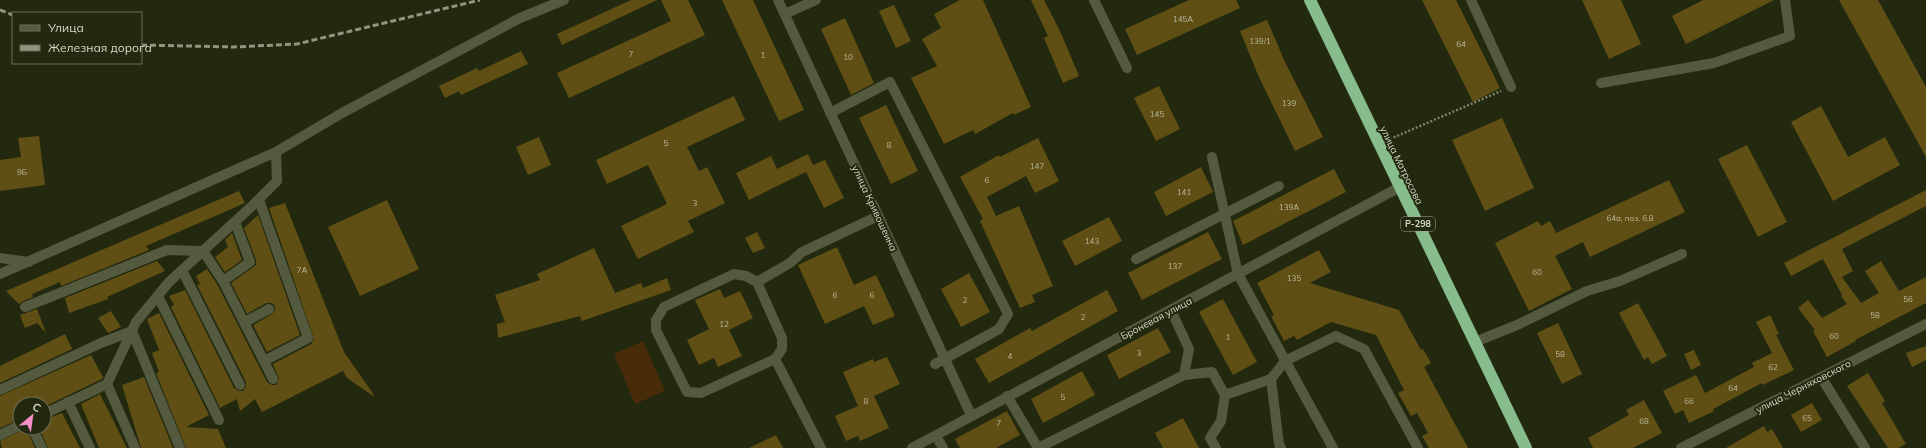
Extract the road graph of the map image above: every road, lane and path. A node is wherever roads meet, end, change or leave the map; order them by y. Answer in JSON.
{"nodes":[{"id":1,"x":564,"y":0,"type":"edge"},
{"id":2,"x":778,"y":0,"type":"edge"},
{"id":3,"x":816,"y":0,"type":"edge"},
{"id":4,"x":1094,"y":0,"type":"edge"},
{"id":5,"x":1310,"y":0,"type":"edge"},
{"id":6,"x":1471,"y":0,"type":"edge"},
{"id":7,"x":1785,"y":0,"type":"edge"},
{"id":8,"x":784,"y":14,"type":"junction"},
{"id":9,"x":1127,"y":68,"type":"dead end"},
{"id":10,"x":1601,"y":82,"type":"dead end"},
{"id":11,"x":1511,"y":87,"type":"joint"},
{"id":12,"x":830,"y":113,"type":"junction"},
{"id":13,"x":1379,"y":144,"type":"junction"},
{"id":14,"x":276,"y":152,"type":"junction"},
{"id":15,"x":1212,"y":157,"type":"dead end"},
{"id":16,"x":1279,"y":186,"type":"dead end"},
{"id":17,"x":1400,"y":187,"type":"junction"},
{"id":18,"x":259,"y":200,"type":"junction"},
{"id":19,"x":1225,"y":214,"type":"junction"},
{"id":20,"x":878,"y":216,"type":"junction"},
{"id":21,"x":235,"y":222,"type":"junction"},
{"id":22,"x":203,"y":251,"type":"junction"},
{"id":23,"x":1682,"y":254,"type":"dead end"},
{"id":24,"x":0,"y":258,"type":"edge"},
{"id":25,"x":1136,"y":259,"type":"dead end"},
{"id":26,"x":29,"y":262,"type":"junction"},
{"id":27,"x":182,"y":270,"type":"junction"},
{"id":28,"x":0,"y":274,"type":"edge"},
{"id":29,"x":1238,"y":274,"type":"junction"},
{"id":30,"x":223,"y":282,"type":"junction"},
{"id":31,"x":757,"y":282,"type":"junction"},
{"id":32,"x":158,"y":296,"type":"junction"},
{"id":33,"x":25,"y":308,"type":"dead end"},
{"id":34,"x":269,"y":309,"type":"dead end"},
{"id":35,"x":1171,"y":310,"type":"junction"},
{"id":36,"x":245,"y":322,"type":"junction"},
{"id":37,"x":1926,"y":324,"type":"edge"},
{"id":38,"x":132,"y":331,"type":"junction"},
{"id":39,"x":1475,"y":342,"type":"junction"},
{"id":40,"x":775,"y":359,"type":"junction"},
{"id":41,"x":945,"y":359,"type":"junction"},
{"id":42,"x":264,"y":361,"type":"junction"},
{"id":43,"x":1285,"y":361,"type":"junction"},
{"id":44,"x":935,"y":364,"type":"dead end"},
{"id":45,"x":1184,"y":375,"type":"junction"},
{"id":46,"x":1821,"y":377,"type":"junction"},
{"id":47,"x":272,"y":379,"type":"dead end"},
{"id":48,"x":1271,"y":379,"type":"junction"},
{"id":49,"x":107,"y":384,"type":"junction"},
{"id":50,"x":240,"y":385,"type":"dead end"},
{"id":51,"x":0,"y":390,"type":"edge"},
{"id":52,"x":1225,"y":395,"type":"junction"},
{"id":53,"x":1007,"y":396,"type":"junction"},
{"id":54,"x":68,"y":402,"type":"junction"},
{"id":55,"x":52,"y":410,"type":"edge"},
{"id":56,"x":971,"y":415,"type":"junction"},
{"id":57,"x":219,"y":420,"type":"dead end"},
{"id":58,"x":12,"y":429,"type":"edge"},
{"id":59,"x":0,"y":435,"type":"edge"},
{"id":60,"x":36,"y":436,"type":"edge"},
{"id":61,"x":936,"y":436,"type":"junction"},
{"id":62,"x":42,"y":448,"type":"edge"},
{"id":63,"x":90,"y":448,"type":"edge"},
{"id":64,"x":135,"y":448,"type":"edge"},
{"id":65,"x":180,"y":448,"type":"edge"},
{"id":66,"x":821,"y":448,"type":"edge"},
{"id":67,"x":912,"y":448,"type":"edge"},
{"id":68,"x":943,"y":448,"type":"edge"},
{"id":69,"x":1216,"y":448,"type":"edge"},
{"id":70,"x":1281,"y":448,"type":"edge"},
{"id":71,"x":1333,"y":448,"type":"edge"},
{"id":72,"x":1418,"y":448,"type":"edge"},
{"id":73,"x":1526,"y":448,"type":"edge"},
{"id":74,"x":1681,"y":448,"type":"edge"},
{"id":75,"x":1865,"y":448,"type":"edge"}],
"edges":[{"from":1,"to":14,"type":"street"},
{"from":2,"to":8,"type":"street","name":"улица Кривошеина"},
{"from":3,"to":8,"type":"street"},
{"from":4,"to":9,"type":"street"},
{"from":5,"to":13,"type":"highway","name":"улица Матросова","number":"Р-298"},
{"from":6,"to":11,"type":"street"},
{"from":7,"to":10,"type":"street"},
{"from":8,"to":12,"type":"street","name":"улица Кривошеина"},
{"from":11,"to":13,"type":"path"},
{"from":12,"to":20,"type":"street","name":"улица Кривошеина"},
{"from":12,"to":41,"type":"street"},
{"from":13,"to":17,"type":"highway","name":"улица Матросова","number":"Р-298"},
{"from":14,"to":18,"type":"street"},
{"from":14,"to":26,"type":"street"},
{"from":15,"to":19,"type":"street"},
{"from":16,"to":19,"type":"street"},
{"from":17,"to":29,"type":"street","name":"Броневая улица"},
{"from":17,"to":39,"type":"highway","name":"улица Матросова","number":"Р-298"},
{"from":18,"to":21,"type":"street"},
{"from":18,"to":42,"type":"street"},
{"from":19,"to":25,"type":"street"},
{"from":19,"to":29,"type":"street"},
{"from":20,"to":31,"type":"street"},
{"from":20,"to":41,"type":"street","name":"улица Кривошеина"},
{"from":21,"to":22,"type":"street"},
{"from":21,"to":30,"type":"street"},
{"from":22,"to":27,"type":"street"},
{"from":22,"to":30,"type":"street"},
{"from":22,"to":33,"type":"street"},
{"from":23,"to":39,"type":"street"},
{"from":24,"to":26,"type":"street"},
{"from":26,"to":28,"type":"street"},
{"from":27,"to":32,"type":"street"},
{"from":27,"to":50,"type":"street"},
{"from":29,"to":35,"type":"street","name":"Броневая улица"},
{"from":29,"to":43,"type":"street"},
{"from":30,"to":36,"type":"street"},
{"from":31,"to":40,"type":"street"},
{"from":31,"to":40,"type":"street"},
{"from":32,"to":38,"type":"street"},
{"from":32,"to":57,"type":"street"},
{"from":34,"to":36,"type":"street"},
{"from":35,"to":45,"type":"street"},
{"from":35,"to":53,"type":"street","name":"Броневая улица"},
{"from":36,"to":42,"type":"street"},
{"from":37,"to":46,"type":"street","name":"улица Черняховского"},
{"from":38,"to":49,"type":"street"},
{"from":38,"to":51,"type":"street"},
{"from":38,"to":65,"type":"street"},
{"from":39,"to":73,"type":"highway","name":"улица Матросова","number":"Р-298"},
{"from":40,"to":66,"type":"street"},
{"from":41,"to":44,"type":"street"},
{"from":41,"to":56,"type":"street","name":"улица Кривошеина"},
{"from":42,"to":47,"type":"street"},
{"from":43,"to":48,"type":"street"},
{"from":43,"to":71,"type":"street"},
{"from":43,"to":72,"type":"street"},
{"from":45,"to":52,"type":"street"},
{"from":45,"to":53,"type":"street"},
{"from":46,"to":74,"type":"street","name":"улица Черняховского"},
{"from":46,"to":75,"type":"street"},
{"from":48,"to":52,"type":"street"},
{"from":48,"to":70,"type":"street"},
{"from":49,"to":54,"type":"street"},
{"from":49,"to":64,"type":"street"},
{"from":52,"to":69,"type":"street"},
{"from":53,"to":56,"type":"street","name":"Броневая улица"},
{"from":54,"to":55,"type":"street"},
{"from":54,"to":63,"type":"street"},
{"from":56,"to":61,"type":"street","name":"Броневая улица"},
{"from":58,"to":59,"type":"street"},
{"from":60,"to":62,"type":"street"},
{"from":61,"to":67,"type":"street","name":"Броневая улица"},
{"from":61,"to":68,"type":"street"}]}
